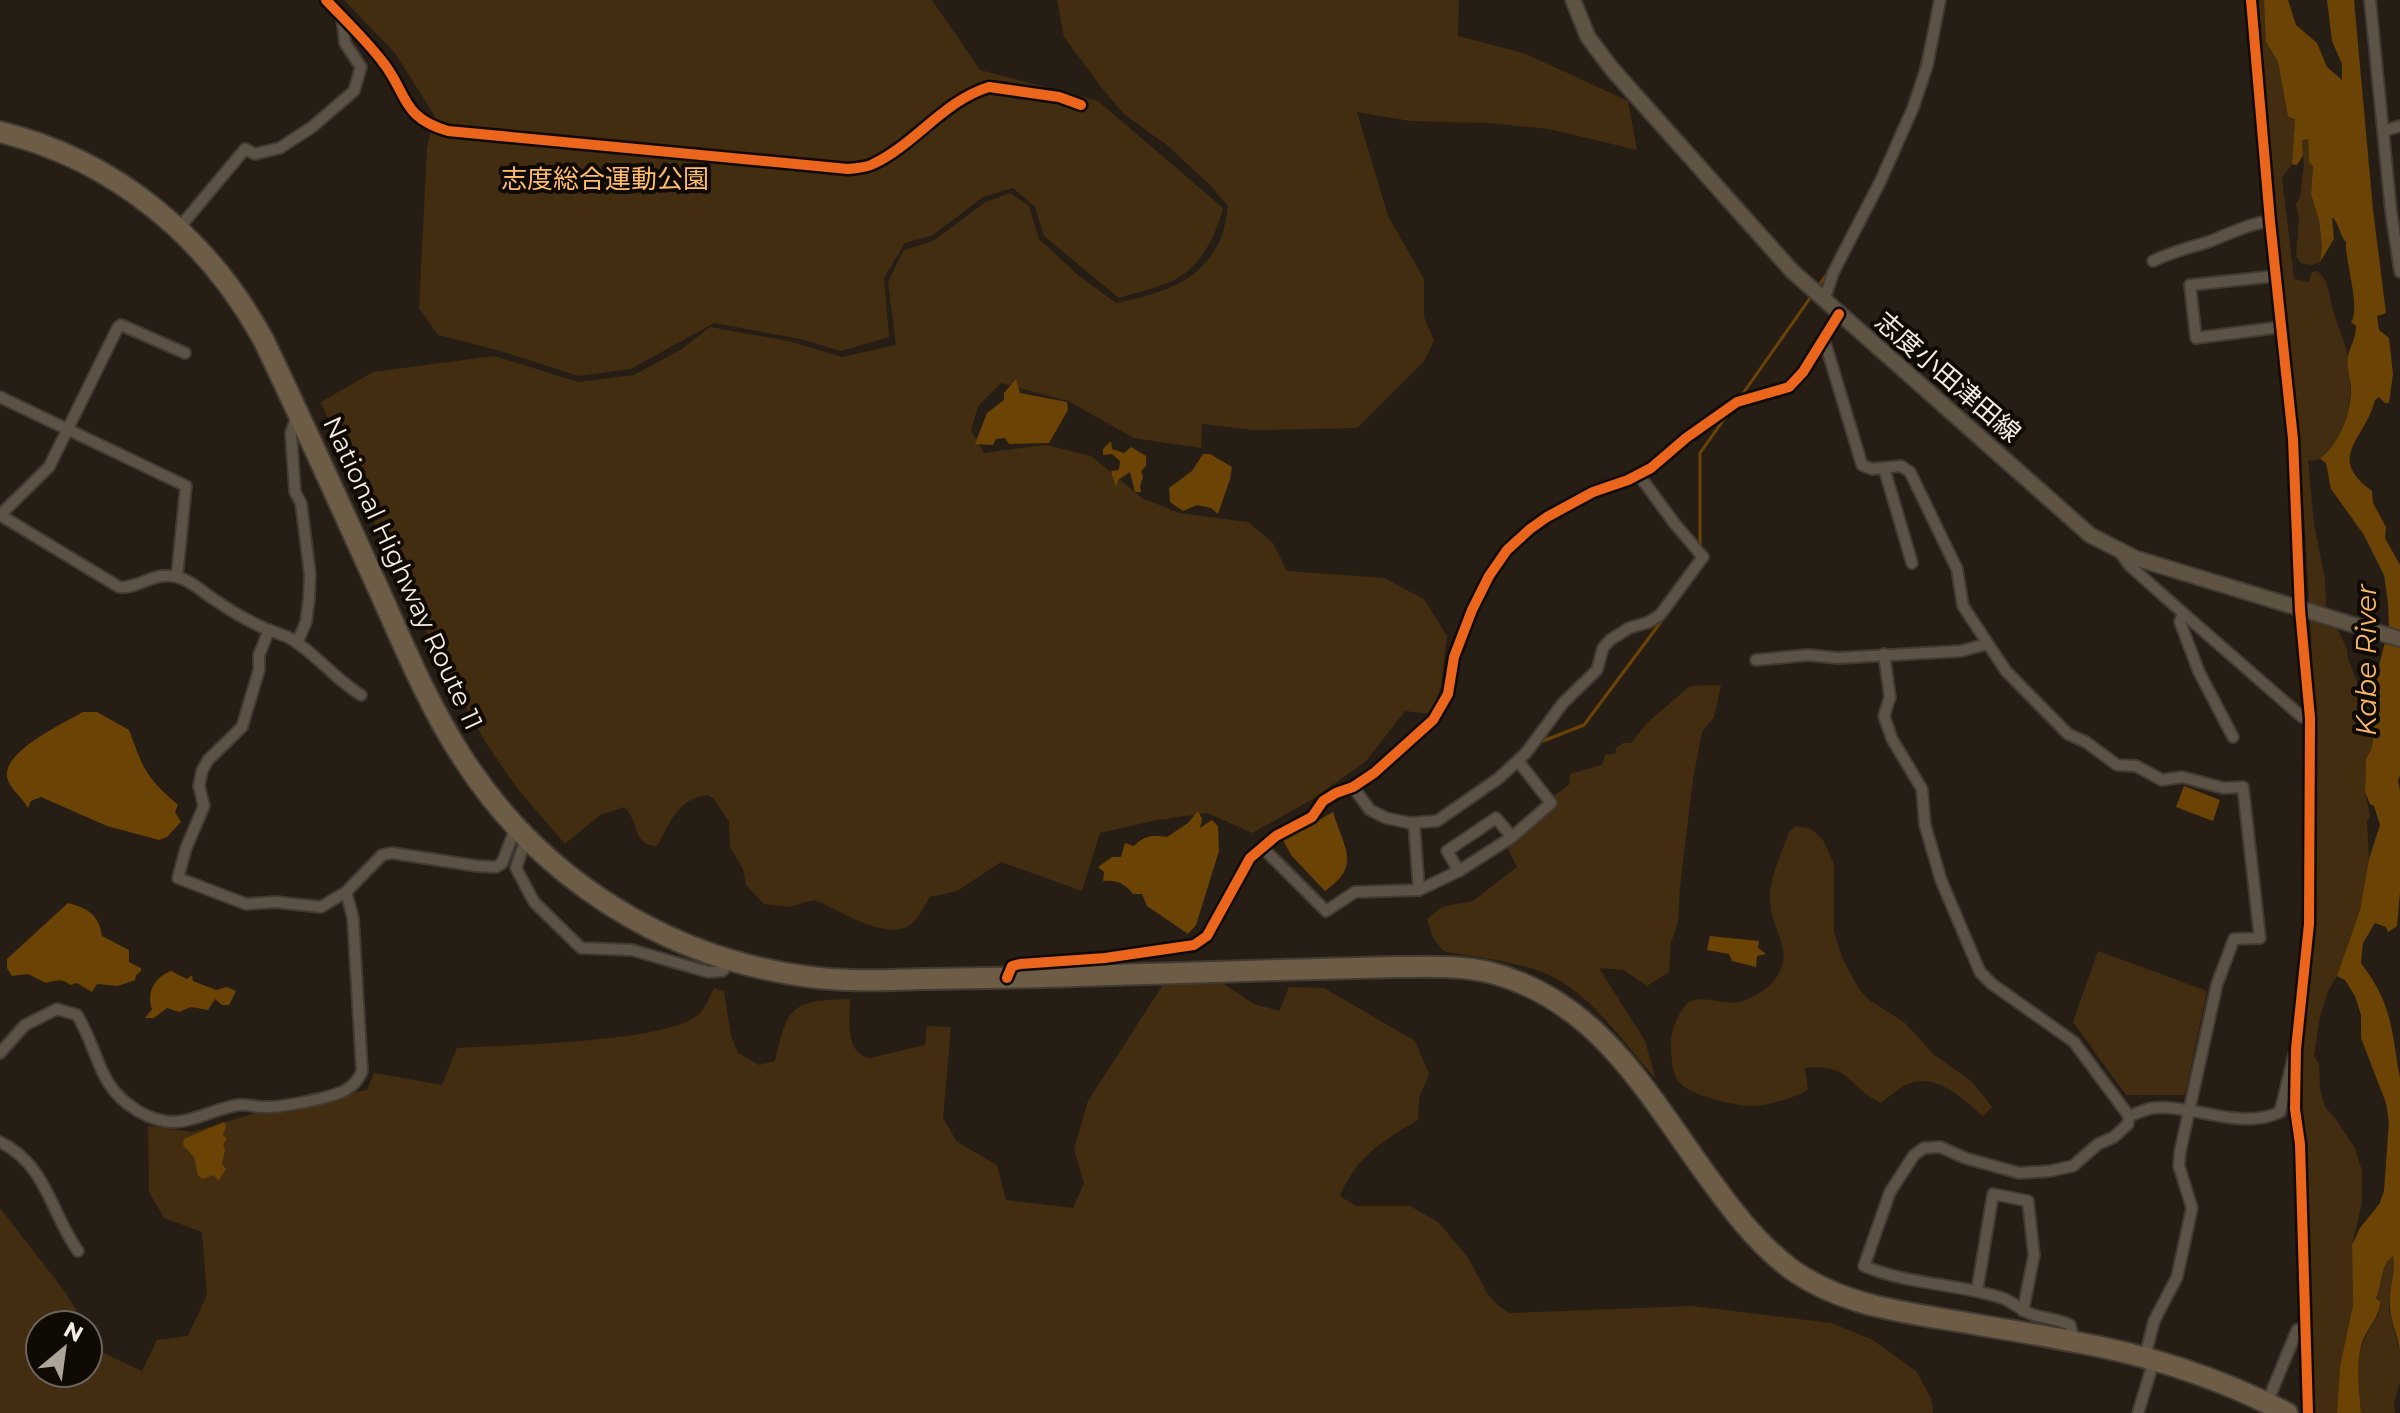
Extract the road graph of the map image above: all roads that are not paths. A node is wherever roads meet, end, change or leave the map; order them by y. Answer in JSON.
{"nodes":[{"id":1,"x":326,"y":0,"type":"edge"},
{"id":2,"x":1573,"y":0,"type":"edge"},
{"id":3,"x":1940,"y":0,"type":"edge"},
{"id":4,"x":2251,"y":0,"type":"edge"},
{"id":5,"x":2370,"y":0,"type":"edge"},
{"id":6,"x":342,"y":17,"type":"junction"},
{"id":7,"x":1081,"y":105,"type":"dead end"},
{"id":8,"x":2400,"y":126,"type":"edge"},
{"id":9,"x":2383,"y":131,"type":"junction"},
{"id":10,"x":0,"y":132,"type":"edge"},
{"id":11,"x":2270,"y":221,"type":"junction"},
{"id":12,"x":179,"y":228,"type":"junction"},
{"id":13,"x":2153,"y":261,"type":"dead end"},
{"id":14,"x":2400,"y":272,"type":"edge"},
{"id":15,"x":2276,"y":276,"type":"junction"},
{"id":16,"x":1824,"y":301,"type":"junction"},
{"id":17,"x":1839,"y":314,"type":"junction"},
{"id":18,"x":2281,"y":327,"type":"junction"},
{"id":19,"x":1824,"y":339,"type":"junction"},
{"id":20,"x":185,"y":353,"type":"dead end"},
{"id":21,"x":0,"y":397,"type":"edge"},
{"id":22,"x":302,"y":420,"type":"junction"},
{"id":23,"x":68,"y":430,"type":"junction"},
{"id":24,"x":1884,"y":468,"type":"junction"},
{"id":25,"x":1639,"y":475,"type":"junction"},
{"id":26,"x":0,"y":515,"type":"edge"},
{"id":27,"x":2119,"y":552,"type":"junction"},
{"id":28,"x":1912,"y":563,"type":"dead end"},
{"id":29,"x":177,"y":576,"type":"junction"},
{"id":30,"x":2303,"y":611,"type":"junction"},
{"id":31,"x":2183,"y":613,"type":"junction"},
{"id":32,"x":269,"y":630,"type":"junction"},
{"id":33,"x":2400,"y":639,"type":"edge"},
{"id":34,"x":297,"y":643,"type":"junction"},
{"id":35,"x":1987,"y":644,"type":"junction"},
{"id":36,"x":1884,"y":654,"type":"junction"},
{"id":37,"x":1756,"y":660,"type":"dead end"},
{"id":38,"x":361,"y":695,"type":"dead end"},
{"id":39,"x":2310,"y":718,"type":"junction"},
{"id":40,"x":2233,"y":737,"type":"dead end"},
{"id":41,"x":1518,"y":761,"type":"junction"},
{"id":42,"x":1353,"y":787,"type":"junction"},
{"id":43,"x":1414,"y":823,"type":"junction"},
{"id":44,"x":521,"y":832,"type":"junction"},
{"id":45,"x":1512,"y":837,"type":"junction"},
{"id":46,"x":1262,"y":847,"type":"junction"},
{"id":47,"x":1459,"y":871,"type":"junction"},
{"id":48,"x":1419,"y":890,"type":"junction"},
{"id":49,"x":346,"y":892,"type":"junction"},
{"id":50,"x":732,"y":961,"type":"junction"},
{"id":51,"x":1007,"y":978,"type":"junction"},
{"id":52,"x":2296,"y":1049,"type":"junction"},
{"id":53,"x":0,"y":1053,"type":"edge"},
{"id":54,"x":2188,"y":1112,"type":"junction"},
{"id":55,"x":2129,"y":1116,"type":"junction"},
{"id":56,"x":0,"y":1142,"type":"edge"},
{"id":57,"x":78,"y":1251,"type":"dead end"},
{"id":58,"x":1977,"y":1291,"type":"junction"},
{"id":59,"x":2023,"y":1311,"type":"junction"},
{"id":60,"x":2304,"y":1327,"type":"junction"},
{"id":61,"x":2074,"y":1341,"type":"junction"},
{"id":62,"x":2149,"y":1359,"type":"junction"},
{"id":63,"x":2267,"y":1403,"type":"junction"},
{"id":64,"x":2138,"y":1413,"type":"edge"},
{"id":65,"x":2287,"y":1413,"type":"edge"},
{"id":66,"x":2308,"y":1413,"type":"edge"}],
"edges":[{"from":1,"to":6,"type":"street"},
{"from":2,"to":16,"type":"main road","name":"志度小田津田線"},
{"from":3,"to":16,"type":"street"},
{"from":4,"to":11,"type":"street"},
{"from":5,"to":9,"type":"street"},
{"from":6,"to":7,"type":"street"},
{"from":6,"to":12,"type":"street"},
{"from":8,"to":9,"type":"street"},
{"from":9,"to":14,"type":"street"},
{"from":10,"to":12,"type":"highway","name":"National Highway Route 11"},
{"from":11,"to":13,"type":"street"},
{"from":11,"to":15,"type":"street"},
{"from":12,"to":22,"type":"highway","name":"National Highway Route 11"},
{"from":15,"to":18,"type":"street"},
{"from":15,"to":18,"type":"street"},
{"from":16,"to":17,"type":"main road","name":"志度小田津田線"},
{"from":17,"to":19,"type":"street"},
{"from":17,"to":27,"type":"main road","name":"志度小田津田線"},
{"from":18,"to":30,"type":"street"},
{"from":19,"to":24,"type":"street"},
{"from":19,"to":25,"type":"street"},
{"from":20,"to":23,"type":"street"},
{"from":21,"to":23,"type":"street"},
{"from":22,"to":34,"type":"street"},
{"from":22,"to":44,"type":"highway","name":"National Highway Route 11"},
{"from":23,"to":26,"type":"street"},
{"from":23,"to":29,"type":"street"},
{"from":24,"to":28,"type":"street"},
{"from":24,"to":35,"type":"street"},
{"from":25,"to":41,"type":"street"},
{"from":25,"to":42,"type":"street"},
{"from":26,"to":29,"type":"street"},
{"from":27,"to":30,"type":"main road","name":"志度小田津田線"},
{"from":27,"to":31,"type":"street"},
{"from":29,"to":32,"type":"street"},
{"from":30,"to":33,"type":"main road","name":"志度小田津田線"},
{"from":30,"to":39,"type":"street"},
{"from":31,"to":39,"type":"street"},
{"from":31,"to":40,"type":"street"},
{"from":32,"to":34,"type":"street"},
{"from":32,"to":49,"type":"street"},
{"from":34,"to":38,"type":"street"},
{"from":35,"to":36,"type":"street"},
{"from":35,"to":54,"type":"street"},
{"from":36,"to":37,"type":"street"},
{"from":36,"to":55,"type":"street"},
{"from":39,"to":52,"type":"street"},
{"from":41,"to":43,"type":"street"},
{"from":41,"to":45,"type":"street"},
{"from":42,"to":43,"type":"street"},
{"from":42,"to":46,"type":"street"},
{"from":43,"to":48,"type":"street"},
{"from":44,"to":49,"type":"street"},
{"from":44,"to":50,"type":"highway","name":"National Highway Route 11"},
{"from":44,"to":50,"type":"street"},
{"from":45,"to":47,"type":"street"},
{"from":45,"to":47,"type":"street"},
{"from":46,"to":48,"type":"street"},
{"from":46,"to":51,"type":"street"},
{"from":47,"to":48,"type":"street"},
{"from":49,"to":53,"type":"street"},
{"from":50,"to":51,"type":"highway","name":"National Highway Route 11"},
{"from":51,"to":61,"type":"highway","name":"National Highway Route 11"},
{"from":52,"to":54,"type":"street"},
{"from":52,"to":60,"type":"street"},
{"from":54,"to":55,"type":"street"},
{"from":54,"to":62,"type":"street"},
{"from":55,"to":58,"type":"street"},
{"from":56,"to":57,"type":"street"},
{"from":58,"to":59,"type":"street"},
{"from":58,"to":59,"type":"street"},
{"from":59,"to":61,"type":"street"},
{"from":60,"to":63,"type":"street"},
{"from":60,"to":66,"type":"street"},
{"from":61,"to":62,"type":"highway","name":"National Highway Route 11"},
{"from":62,"to":63,"type":"highway","name":"National Highway Route 11"},
{"from":62,"to":64,"type":"street"},
{"from":63,"to":65,"type":"highway","name":"National Highway Route 11"}]}
